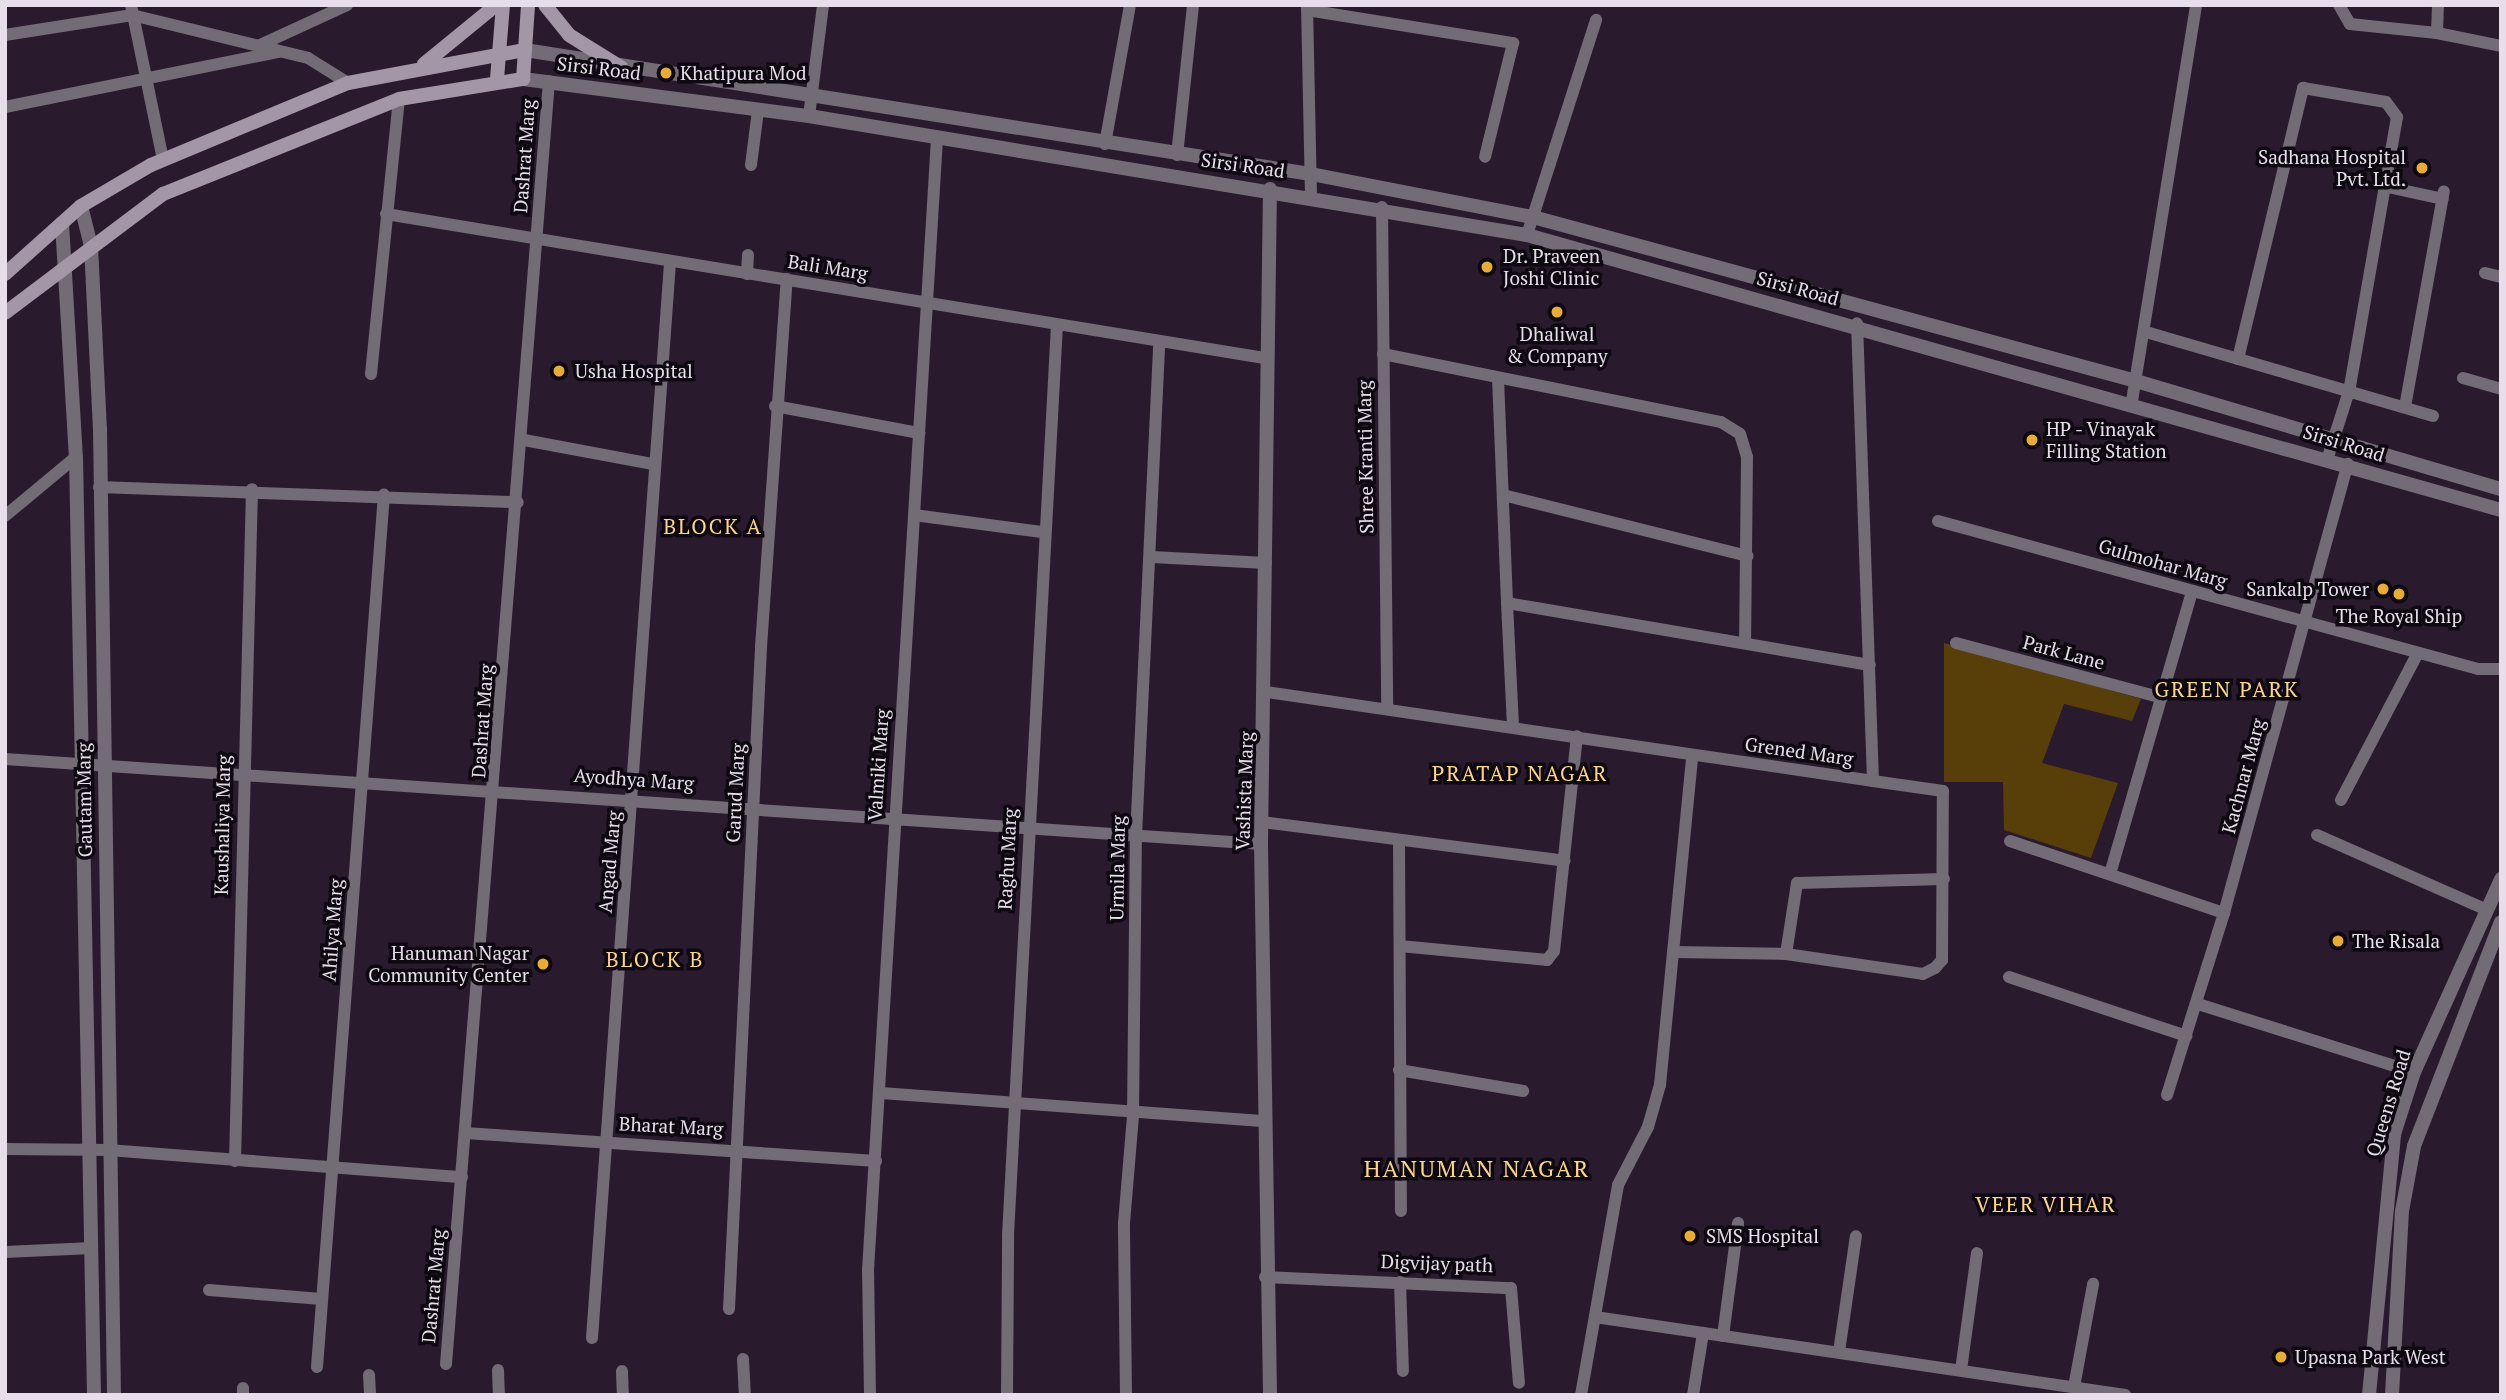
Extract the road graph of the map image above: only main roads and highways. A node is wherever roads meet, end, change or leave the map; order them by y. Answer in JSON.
{"nodes":[{"id":1,"x":496,"y":5,"type":"edge"},
{"id":2,"x":503,"y":5,"type":"edge"},
{"id":3,"x":528,"y":5,"type":"edge"},
{"id":4,"x":545,"y":5,"type":"edge"},
{"id":5,"x":525,"y":50,"type":"junction"},
{"id":6,"x":499,"y":51,"type":"junction"},
{"id":7,"x":423,"y":64,"type":"junction"},
{"id":8,"x":622,"y":68,"type":"road end"},
{"id":9,"x":497,"y":79,"type":"junction"},
{"id":10,"x":5,"y":274,"type":"edge"},
{"id":11,"x":5,"y":313,"type":"edge"}],
"edges":[{"from":1,"to":7,"type":"main road"},
{"from":2,"to":6,"type":"main road"},
{"from":3,"to":5,"type":"main road"},
{"from":4,"to":8,"type":"main road"},
{"from":5,"to":6,"type":"main road","name":"Sirsi Road"},
{"from":5,"to":9,"type":"main road","name":"Sirsi Road"},
{"from":6,"to":7,"type":"main road","name":"Sirsi Road"},
{"from":6,"to":9,"type":"main road"},
{"from":7,"to":10,"type":"main road","name":"Sirsi Road"},
{"from":9,"to":11,"type":"main road","name":"Sirsi Road"}]}
